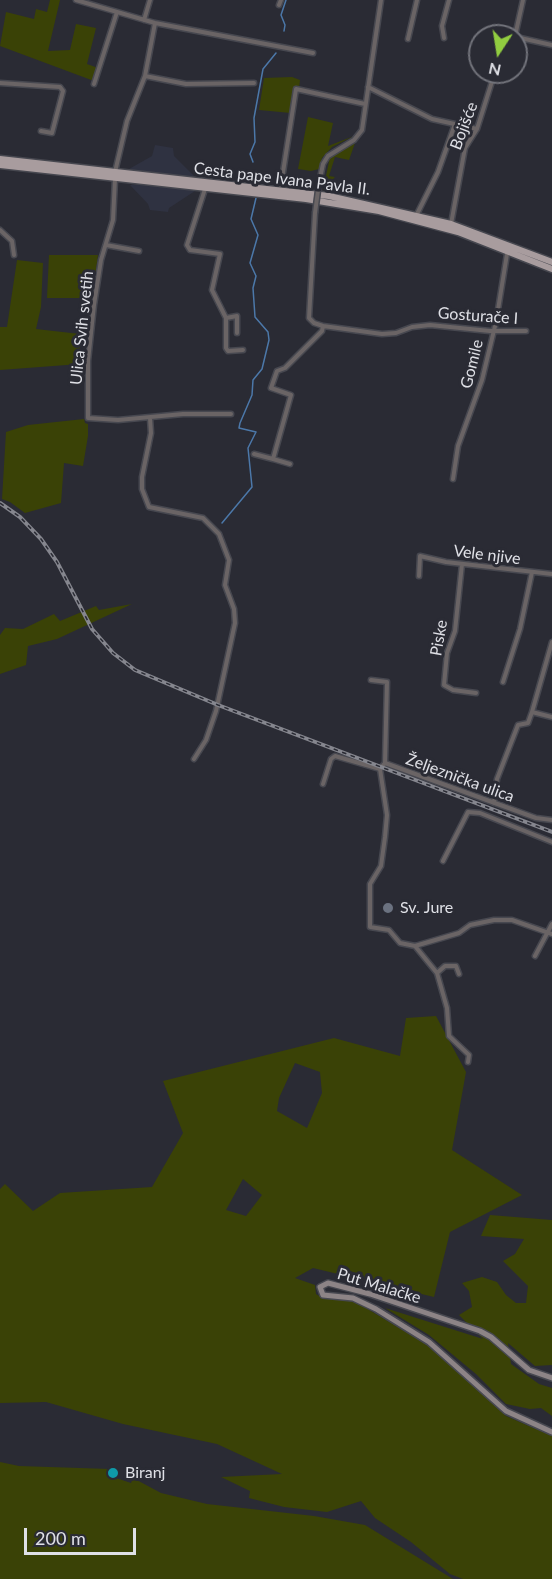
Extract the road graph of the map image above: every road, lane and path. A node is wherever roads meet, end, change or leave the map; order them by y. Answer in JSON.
{"nodes":[{"id":1,"x":79,"y":0,"type":"edge"},
{"id":2,"x":150,"y":0,"type":"edge"},
{"id":3,"x":381,"y":0,"type":"edge"},
{"id":4,"x":417,"y":0,"type":"edge"},
{"id":5,"x":449,"y":0,"type":"edge"},
{"id":6,"x":523,"y":0,"type":"edge"},
{"id":7,"x":117,"y":12,"type":"junction"},
{"id":8,"x":144,"y":20,"type":"junction"},
{"id":9,"x":154,"y":23,"type":"junction"},
{"id":10,"x":518,"y":24,"type":"edge"},
{"id":11,"x":444,"y":38,"type":"dead end"},
{"id":12,"x":408,"y":39,"type":"dead end"},
{"id":13,"x":528,"y":40,"type":"edge"},
{"id":14,"x":552,"y":45,"type":"edge"},
{"id":15,"x":313,"y":53,"type":"dead end"},
{"id":16,"x":145,"y":76,"type":"junction"},
{"id":17,"x":0,"y":83,"type":"edge"},
{"id":18,"x":254,"y":83,"type":"dead end"},
{"id":19,"x":94,"y":84,"type":"dead end"},
{"id":20,"x":491,"y":84,"type":"edge"},
{"id":21,"x":368,"y":87,"type":"junction"},
{"id":22,"x":365,"y":104,"type":"junction"},
{"id":23,"x":455,"y":124,"type":"junction"},
{"id":24,"x":477,"y":129,"type":"junction"},
{"id":25,"x":41,"y":131,"type":"dead end"},
{"id":26,"x":0,"y":159,"type":"edge"},
{"id":27,"x":0,"y":165,"type":"edge"},
{"id":28,"x":115,"y":176,"type":"junction"},
{"id":29,"x":281,"y":185,"type":"dead end"},
{"id":30,"x":205,"y":189,"type":"junction"},
{"id":31,"x":417,"y":214,"type":"junction"},
{"id":32,"x":451,"y":224,"type":"junction"},
{"id":33,"x":0,"y":230,"type":"edge"},
{"id":34,"x":106,"y":245,"type":"junction"},
{"id":35,"x":139,"y":251,"type":"dead end"},
{"id":36,"x":507,"y":254,"type":"dead end"},
{"id":37,"x":14,"y":255,"type":"dead end"},
{"id":38,"x":552,"y":262,"type":"edge"},
{"id":39,"x":552,"y":268,"type":"edge"},
{"id":40,"x":226,"y":318,"type":"junction"},
{"id":41,"x":323,"y":326,"type":"junction"},
{"id":42,"x":492,"y":331,"type":"junction"},
{"id":43,"x":526,"y":331,"type":"dead end"},
{"id":44,"x":237,"y":333,"type":"dead end"},
{"id":45,"x":243,"y":350,"type":"dead end"},
{"id":46,"x":231,"y":414,"type":"dead end"},
{"id":47,"x":150,"y":418,"type":"junction"},
{"id":48,"x":254,"y":454,"type":"dead end"},
{"id":49,"x":273,"y":459,"type":"junction"},
{"id":50,"x":290,"y":464,"type":"dead end"},
{"id":51,"x":453,"y":479,"type":"dead end"},
{"id":52,"x":462,"y":564,"type":"junction"},
{"id":53,"x":532,"y":572,"type":"junction"},
{"id":54,"x":552,"y":574,"type":"edge"},
{"id":55,"x":419,"y":576,"type":"dead end"},
{"id":56,"x":552,"y":642,"type":"edge"},
{"id":57,"x":371,"y":680,"type":"dead end"},
{"id":58,"x":503,"y":682,"type":"dead end"},
{"id":59,"x":476,"y":693,"type":"dead end"},
{"id":60,"x":532,"y":712,"type":"junction"},
{"id":61,"x":552,"y":717,"type":"edge"},
{"id":62,"x":194,"y":759,"type":"dead end"},
{"id":63,"x":385,"y":764,"type":"junction"},
{"id":64,"x":380,"y":769,"type":"junction"},
{"id":65,"x":323,"y":784,"type":"dead end"},
{"id":66,"x":494,"y":802,"type":"junction"},
{"id":67,"x":552,"y":820,"type":"edge"},
{"id":68,"x":552,"y":842,"type":"edge"},
{"id":69,"x":443,"y":861,"type":"dead end"},
{"id":70,"x":552,"y":924,"type":"edge"},
{"id":71,"x":550,"y":933,"type":"edge"},
{"id":72,"x":415,"y":946,"type":"junction"},
{"id":73,"x":535,"y":956,"type":"dead end"},
{"id":74,"x":437,"y":973,"type":"junction"},
{"id":75,"x":459,"y":974,"type":"dead end"},
{"id":76,"x":468,"y":1062,"type":"dead end"},
{"id":77,"x":552,"y":1378,"type":"edge"},
{"id":78,"x":552,"y":1432,"type":"edge"}],
"edges":[{"from":1,"to":7,"type":"street"},
{"from":2,"to":8,"type":"street"},
{"from":3,"to":21,"type":"street"},
{"from":4,"to":12,"type":"street"},
{"from":5,"to":11,"type":"street"},
{"from":6,"to":10,"type":"street"},
{"from":7,"to":8,"type":"street"},
{"from":7,"to":19,"type":"street"},
{"from":8,"to":9,"type":"street"},
{"from":9,"to":15,"type":"street"},
{"from":9,"to":16,"type":"street","name":"Ulica Svih svetih"},
{"from":13,"to":14,"type":"street"},
{"from":16,"to":18,"type":"street"},
{"from":16,"to":28,"type":"street","name":"Ulica Svih svetih"},
{"from":17,"to":25,"type":"street"},
{"from":20,"to":24,"type":"street","name":"Bojišće"},
{"from":21,"to":22,"type":"street"},
{"from":21,"to":23,"type":"street"},
{"from":22,"to":29,"type":"street"},
{"from":22,"to":41,"type":"street","bridge":true},
{"from":23,"to":24,"type":"street"},
{"from":23,"to":31,"type":"street"},
{"from":24,"to":32,"type":"street","name":"Bojišće"},
{"from":26,"to":28,"type":"main road","name":"Cesta pape Ivana Pavla II."},
{"from":27,"to":28,"type":"main road","name":"Cesta pape Ivana Pavla II."},
{"from":28,"to":30,"type":"main road","name":"Cesta pape Ivana Pavla II."},
{"from":28,"to":31,"type":"main road","name":"Cesta pape Ivana Pavla II."},
{"from":28,"to":34,"type":"street","name":"Ulica Svih svetih"},
{"from":30,"to":39,"type":"main road","name":"Cesta pape Ivana Pavla II."},
{"from":30,"to":40,"type":"street"},
{"from":31,"to":32,"type":"main road","name":"Cesta pape Ivana Pavla II."},
{"from":32,"to":38,"type":"main road","name":"Cesta pape Ivana Pavla II."},
{"from":33,"to":37,"type":"street"},
{"from":34,"to":35,"type":"street"},
{"from":34,"to":47,"type":"street","name":"Ulica Svih svetih"},
{"from":36,"to":42,"type":"street","name":"Gomile"},
{"from":40,"to":44,"type":"street"},
{"from":40,"to":45,"type":"street"},
{"from":41,"to":42,"type":"street","name":"Gosturače I"},
{"from":41,"to":49,"type":"street"},
{"from":42,"to":43,"type":"street","name":"Gosturače I"},
{"from":42,"to":51,"type":"street","name":"Gomile"},
{"from":46,"to":47,"type":"street","name":"Ulica Svih svetih"},
{"from":47,"to":62,"type":"street"},
{"from":48,"to":49,"type":"street"},
{"from":49,"to":50,"type":"street"},
{"from":52,"to":53,"type":"street","name":"Vele njive"},
{"from":52,"to":55,"type":"street","name":"Vele njive"},
{"from":52,"to":59,"type":"street","name":"Piske"},
{"from":53,"to":54,"type":"street","name":"Vele njive"},
{"from":53,"to":58,"type":"street"},
{"from":56,"to":60,"type":"street"},
{"from":57,"to":63,"type":"street","name":"Željeznička ulica"},
{"from":60,"to":61,"type":"street"},
{"from":60,"to":66,"type":"street"},
{"from":63,"to":64,"type":"street"},
{"from":63,"to":66,"type":"street","name":"Željeznička ulica"},
{"from":64,"to":65,"type":"street"},
{"from":64,"to":72,"type":"street"},
{"from":66,"to":67,"type":"street","name":"Željeznička ulica"},
{"from":68,"to":69,"type":"street"},
{"from":70,"to":71,"type":"street"},
{"from":71,"to":72,"type":"street"},
{"from":71,"to":73,"type":"street"},
{"from":72,"to":74,"type":"street"},
{"from":74,"to":75,"type":"street"},
{"from":74,"to":76,"type":"street"},
{"from":77,"to":78,"type":"main road","name":"Put Malačke"}]}
